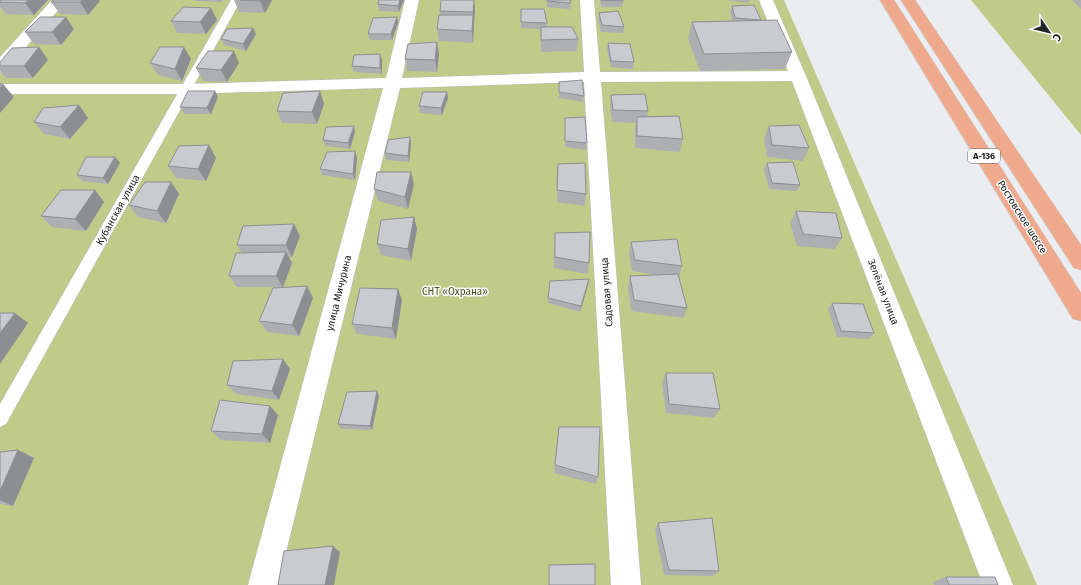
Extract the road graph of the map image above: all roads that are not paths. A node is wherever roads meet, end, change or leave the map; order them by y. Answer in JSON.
{"nodes":[{"id":1,"x":60,"y":0,"type":"edge"},
{"id":2,"x":236,"y":0,"type":"edge"},
{"id":3,"x":412,"y":0,"type":"edge"},
{"id":4,"x":587,"y":0,"type":"edge"},
{"id":5,"x":766,"y":0,"type":"edge"},
{"id":6,"x":887,"y":0,"type":"edge"},
{"id":7,"x":908,"y":0,"type":"edge"},
{"id":8,"x":0,"y":67,"type":"edge"},
{"id":9,"x":798,"y":76,"type":"junction"},
{"id":10,"x":593,"y":77,"type":"junction"},
{"id":11,"x":393,"y":83,"type":"junction"},
{"id":12,"x":0,"y":89,"type":"edge"},
{"id":13,"x":186,"y":89,"type":"junction"},
{"id":14,"x":1081,"y":262,"type":"edge"},
{"id":15,"x":1081,"y":312,"type":"edge"},
{"id":16,"x":0,"y":419,"type":"edge"},
{"id":17,"x":263,"y":585,"type":"edge"},
{"id":18,"x":626,"y":585,"type":"edge"},
{"id":19,"x":998,"y":585,"type":"edge"}],
"edges":[{"from":1,"to":8,"type":"street"},
{"from":2,"to":13,"type":"lane","name":"Кубанская улица"},
{"from":3,"to":11,"type":"street","name":"улица Мичурина"},
{"from":4,"to":10,"type":"street","name":"Садовая улица"},
{"from":5,"to":9,"type":"street","name":"Зелёная улица"},
{"from":6,"to":15,"type":"highway","name":"Ростовское шоссе","number":"А-136"},
{"from":7,"to":14,"type":"highway","number":"А-136"},
{"from":9,"to":10,"type":"street"},
{"from":9,"to":19,"type":"street","name":"Зелёная улица"},
{"from":10,"to":11,"type":"street"},
{"from":10,"to":18,"type":"street","name":"Садовая улица"},
{"from":11,"to":13,"type":"street"},
{"from":11,"to":17,"type":"street","name":"улица Мичурина"},
{"from":12,"to":13,"type":"street"},
{"from":13,"to":16,"type":"lane","name":"Кубанская улица"}]}
